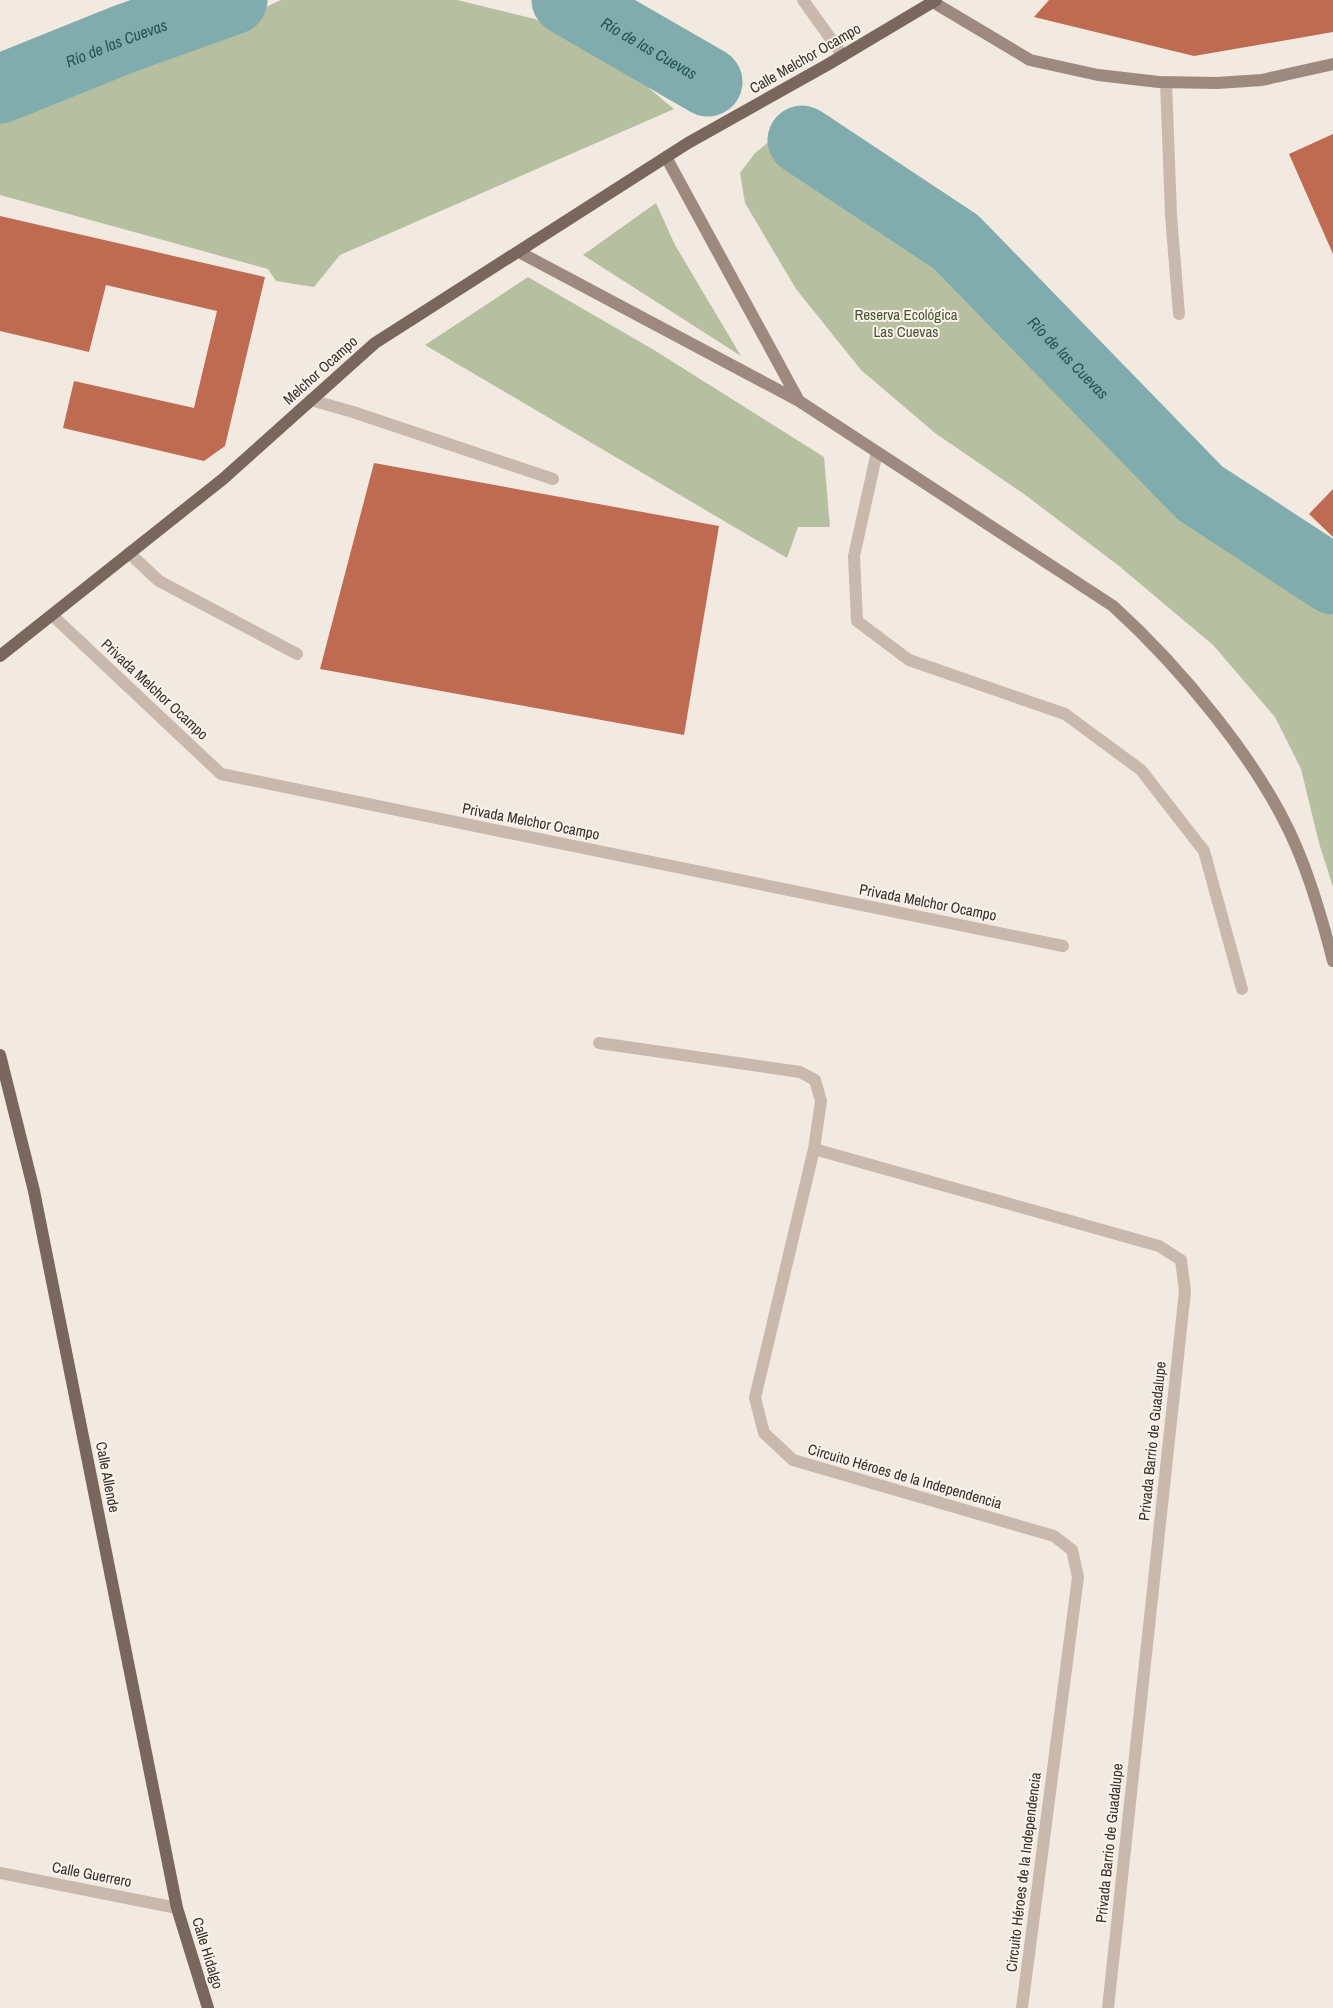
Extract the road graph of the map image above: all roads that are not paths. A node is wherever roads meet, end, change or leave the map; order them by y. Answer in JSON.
{"nodes":[{"id":1,"x":803,"y":0,"type":"edge"},
{"id":2,"x":935,"y":1,"type":"edge"},
{"id":3,"x":843,"y":56,"type":"junction"},
{"id":4,"x":1333,"y":64,"type":"edge"},
{"id":5,"x":1166,"y":82,"type":"junction"},
{"id":6,"x":688,"y":143,"type":"joint"},
{"id":7,"x":666,"y":157,"type":"junction"},
{"id":8,"x":519,"y":252,"type":"junction"},
{"id":9,"x":1179,"y":314,"type":"dead end"},
{"id":10,"x":311,"y":400,"type":"junction"},
{"id":11,"x":799,"y":401,"type":"junction"},
{"id":12,"x":877,"y":452,"type":"junction"},
{"id":13,"x":553,"y":479,"type":"dead end"},
{"id":14,"x":129,"y":553,"type":"junction"},
{"id":15,"x":52,"y":614,"type":"junction"},
{"id":16,"x":297,"y":654,"type":"dead end"},
{"id":17,"x":0,"y":656,"type":"edge"},
{"id":18,"x":1063,"y":946,"type":"dead end"},
{"id":19,"x":1333,"y":961,"type":"edge"},
{"id":20,"x":1242,"y":989,"type":"dead end"},
{"id":21,"x":599,"y":1043,"type":"dead end"},
{"id":22,"x":0,"y":1055,"type":"edge"},
{"id":23,"x":814,"y":1149,"type":"junction"},
{"id":24,"x":0,"y":1873,"type":"edge"},
{"id":25,"x":177,"y":1908,"type":"junction"},
{"id":26,"x":208,"y":2008,"type":"edge"},
{"id":27,"x":1022,"y":2008,"type":"edge"},
{"id":28,"x":1108,"y":2008,"type":"edge"}],
"edges":[{"from":1,"to":3,"type":"street"},
{"from":2,"to":3,"type":"main road","name":"Calle Melchor Ocampo"},
{"from":2,"to":5,"type":"main road"},
{"from":3,"to":6,"type":"main road","name":"Calle Melchor Ocampo"},
{"from":4,"to":5,"type":"main road"},
{"from":5,"to":9,"type":"street"},
{"from":6,"to":7,"type":"main road","name":"Melchor Ocampo"},
{"from":7,"to":8,"type":"main road","name":"Melchor Ocampo"},
{"from":7,"to":11,"type":"main road"},
{"from":8,"to":10,"type":"main road","name":"Melchor Ocampo"},
{"from":8,"to":11,"type":"main road"},
{"from":10,"to":13,"type":"street"},
{"from":10,"to":14,"type":"main road","name":"Melchor Ocampo"},
{"from":11,"to":12,"type":"main road"},
{"from":12,"to":19,"type":"main road"},
{"from":12,"to":20,"type":"street"},
{"from":14,"to":15,"type":"main road","name":"Melchor Ocampo"},
{"from":14,"to":16,"type":"street"},
{"from":15,"to":17,"type":"main road","name":"Melchor Ocampo"},
{"from":15,"to":18,"type":"street","name":"Privada Melchor Ocampo"},
{"from":21,"to":23,"type":"street","name":"Circuito Héroes de la Independencia"},
{"from":22,"to":25,"type":"main road","name":"Calle Allende"},
{"from":23,"to":27,"type":"street","name":"Circuito Héroes de la Independencia"},
{"from":23,"to":28,"type":"street","name":"Privada Barrio de Guadalupe"},
{"from":24,"to":25,"type":"street","name":"Calle Guerrero"},
{"from":25,"to":26,"type":"main road","name":"Calle Hidalgo"}]}
